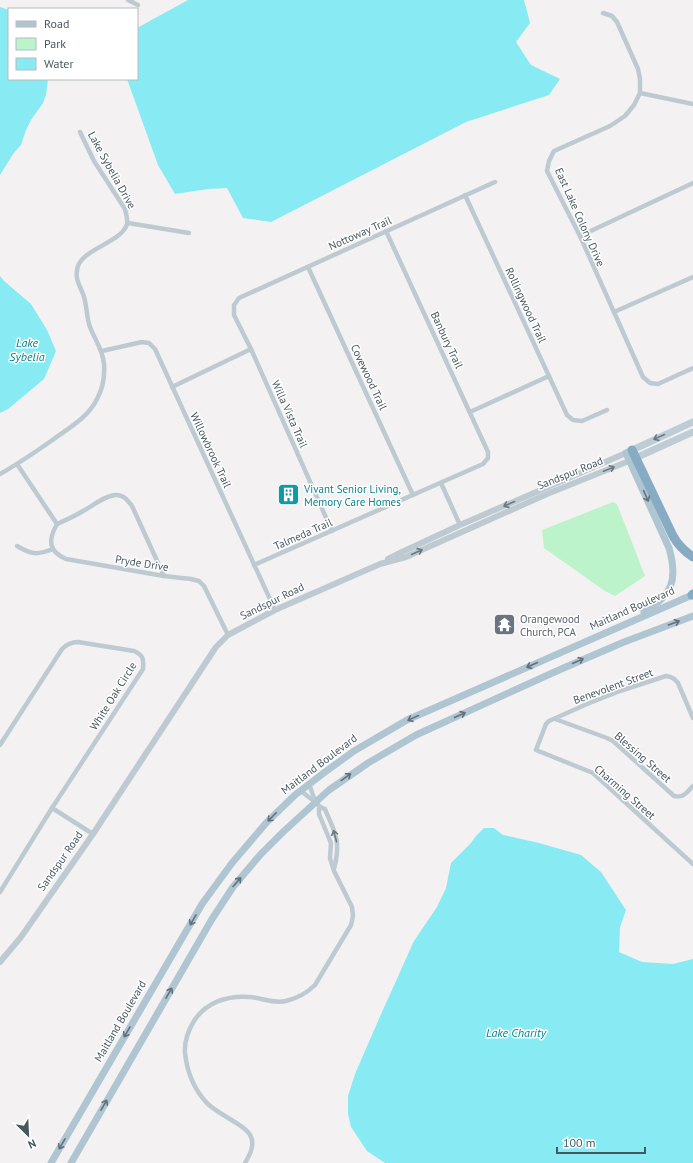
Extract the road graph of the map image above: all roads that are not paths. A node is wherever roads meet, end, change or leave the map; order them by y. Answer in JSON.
{"nodes":[{"id":1,"x":128,"y":0,"type":"edge"},
{"id":2,"x":138,"y":5,"type":"dead end"},
{"id":3,"x":603,"y":14,"type":"dead end"},
{"id":4,"x":640,"y":93,"type":"junction"},
{"id":5,"x":693,"y":104,"type":"edge"},
{"id":6,"x":80,"y":132,"type":"dead end"},
{"id":7,"x":495,"y":182,"type":"dead end"},
{"id":8,"x":693,"y":183,"type":"edge"},
{"id":9,"x":466,"y":195,"type":"junction"},
{"id":10,"x":128,"y":223,"type":"junction"},
{"id":11,"x":386,"y":231,"type":"junction"},
{"id":12,"x":189,"y":233,"type":"dead end"},
{"id":13,"x":580,"y":236,"type":"junction"},
{"id":14,"x":308,"y":267,"type":"junction"},
{"id":15,"x":693,"y":277,"type":"edge"},
{"id":16,"x":234,"y":305,"type":"joint"},
{"id":17,"x":614,"y":312,"type":"junction"},
{"id":18,"x":251,"y":349,"type":"junction"},
{"id":19,"x":102,"y":351,"type":"junction"},
{"id":20,"x":693,"y":368,"type":"edge"},
{"id":21,"x":549,"y":376,"type":"junction"},
{"id":22,"x":172,"y":386,"type":"junction"},
{"id":23,"x":607,"y":410,"type":"dead end"},
{"id":24,"x":470,"y":412,"type":"junction"},
{"id":25,"x":693,"y":422,"type":"edge"},
{"id":26,"x":693,"y":432,"type":"edge"},
{"id":27,"x":631,"y":455,"type":"junction"},
{"id":28,"x":488,"y":458,"type":"joint"},
{"id":29,"x":18,"y":464,"type":"junction"},
{"id":30,"x":0,"y":474,"type":"edge"},
{"id":31,"x":441,"y":483,"type":"junction"},
{"id":32,"x":413,"y":495,"type":"junction"},
{"id":33,"x":57,"y":524,"type":"junction"},
{"id":34,"x":460,"y":525,"type":"junction"},
{"id":35,"x":332,"y":531,"type":"junction"},
{"id":36,"x":463,"y":532,"type":"junction"},
{"id":37,"x":17,"y":546,"type":"dead end"},
{"id":38,"x":53,"y":549,"type":"junction"},
{"id":39,"x":693,"y":556,"type":"edge"},
{"id":40,"x":380,"y":564,"type":"junction"},
{"id":41,"x":254,"y":566,"type":"junction"},
{"id":42,"x":164,"y":576,"type":"junction"},
{"id":43,"x":693,"y":594,"type":"edge"},
{"id":44,"x":275,"y":610,"type":"junction"},
{"id":45,"x":693,"y":616,"type":"edge"},
{"id":46,"x":228,"y":635,"type":"junction"},
{"id":47,"x":594,"y":638,"type":"junction"},
{"id":48,"x":555,"y":718,"type":"junction"},
{"id":49,"x":693,"y":718,"type":"edge"},
{"id":50,"x":0,"y":745,"type":"edge"},
{"id":51,"x":536,"y":750,"type":"joint"},
{"id":52,"x":309,"y":784,"type":"junction"},
{"id":53,"x":693,"y":786,"type":"edge"},
{"id":54,"x":301,"y":791,"type":"junction"},
{"id":55,"x":317,"y":805,"type":"junction"},
{"id":56,"x":52,"y":808,"type":"junction"},
{"id":57,"x":92,"y":834,"type":"junction"},
{"id":58,"x":693,"y":864,"type":"edge"},
{"id":59,"x":0,"y":892,"type":"edge"},
{"id":60,"x":0,"y":962,"type":"edge"},
{"id":61,"x":53,"y":1160,"type":"edge"},
{"id":62,"x":71,"y":1163,"type":"edge"},
{"id":63,"x":245,"y":1163,"type":"edge"}],
"edges":[{"from":1,"to":2,"type":"street"},
{"from":3,"to":4,"type":"street"},
{"from":4,"to":5,"type":"street"},
{"from":4,"to":13,"type":"street","name":"East Lake Colony Drive"},
{"from":6,"to":10,"type":"street","name":"Lake Sybelia Drive"},
{"from":7,"to":9,"type":"street","name":"Nottoway Trail"},
{"from":8,"to":13,"type":"street"},
{"from":9,"to":11,"type":"street","name":"Nottoway Trail"},
{"from":9,"to":21,"type":"street","name":"Rollingwood Trail"},
{"from":10,"to":12,"type":"street"},
{"from":10,"to":19,"type":"street","name":"Lake Sybelia Drive"},
{"from":11,"to":14,"type":"street","name":"Nottoway Trail"},
{"from":11,"to":24,"type":"street","name":"Banbury Trail"},
{"from":13,"to":17,"type":"street","name":"East Lake Colony Drive"},
{"from":14,"to":16,"type":"street","name":"Nottoway Trail"},
{"from":14,"to":32,"type":"street","name":"Covewood Trail"},
{"from":15,"to":17,"type":"street"},
{"from":16,"to":18,"type":"street","name":"Willa Vista Trail"},
{"from":17,"to":20,"type":"street","name":"East Lake Colony Drive"},
{"from":18,"to":22,"type":"street"},
{"from":18,"to":35,"type":"street","name":"Willa Vista Trail"},
{"from":19,"to":22,"type":"street","name":"Willowbrook Trail"},
{"from":19,"to":29,"type":"street","name":"Lake Sybelia Drive"},
{"from":21,"to":23,"type":"street","name":"Rollingwood Trail"},
{"from":21,"to":24,"type":"street"},
{"from":22,"to":41,"type":"street","name":"Willowbrook Trail"},
{"from":24,"to":28,"type":"street","name":"Banbury Trail"},
{"from":25,"to":27,"type":"main road","name":"Sandspur Road","one_way":true},
{"from":26,"to":27,"type":"main road","name":"Sandspur Road"},
{"from":27,"to":34,"type":"street","name":"Sandspur Road","one_way":true},
{"from":36,"to":27,"type":"street","name":"Sandspur Road","one_way":true},
{"from":27,"to":39,"type":"highway"},
{"from":27,"to":47,"type":"main road","one_way":true},
{"from":28,"to":31,"type":"street","name":"Talmeda Trail"},
{"from":29,"to":30,"type":"street","name":"Lake Sybelia Drive"},
{"from":29,"to":33,"type":"street"},
{"from":31,"to":32,"type":"street","name":"Talmeda Trail"},
{"from":31,"to":34,"type":"street"},
{"from":32,"to":35,"type":"street","name":"Talmeda Trail"},
{"from":33,"to":38,"type":"street"},
{"from":33,"to":42,"type":"street"},
{"from":34,"to":36,"type":"street"},
{"from":34,"to":40,"type":"street","name":"Sandspur Road"},
{"from":35,"to":41,"type":"street","name":"Talmeda Trail"},
{"from":40,"to":36,"type":"street","name":"Sandspur Road","one_way":true},
{"from":37,"to":38,"type":"street"},
{"from":38,"to":42,"type":"street","name":"Pryde Drive"},
{"from":40,"to":44,"type":"street","name":"Sandspur Road"},
{"from":41,"to":44,"type":"street","name":"Willowbrook Trail"},
{"from":42,"to":46,"type":"street","name":"Pryde Drive"},
{"from":43,"to":47,"type":"main road","name":"Maitland Boulevard"},
{"from":44,"to":46,"type":"street","name":"Sandspur Road"},
{"from":55,"to":45,"type":"main road","one_way":true},
{"from":46,"to":57,"type":"street","name":"Sandspur Road"},
{"from":47,"to":52,"type":"main road","name":"Maitland Boulevard","one_way":true},
{"from":48,"to":49,"type":"street","name":"Benevolent Street"},
{"from":48,"to":51,"type":"street","name":"Benevolent Street"},
{"from":48,"to":53,"type":"street","name":"Blessing Street"},
{"from":50,"to":56,"type":"street","name":"White Oak Circle"},
{"from":51,"to":58,"type":"street","name":"Charming Street"},
{"from":52,"to":54,"type":"main road","name":"Maitland Boulevard"},
{"from":52,"to":55,"type":"street"},
{"from":54,"to":55,"type":"street"},
{"from":54,"to":61,"type":"main road","name":"Maitland Boulevard","one_way":true},
{"from":62,"to":55,"type":"main road","one_way":true},
{"from":55,"to":63,"type":"street"},
{"from":56,"to":57,"type":"street"},
{"from":56,"to":59,"type":"street","name":"White Oak Circle"},
{"from":57,"to":60,"type":"street","name":"Sandspur Road"}]}
